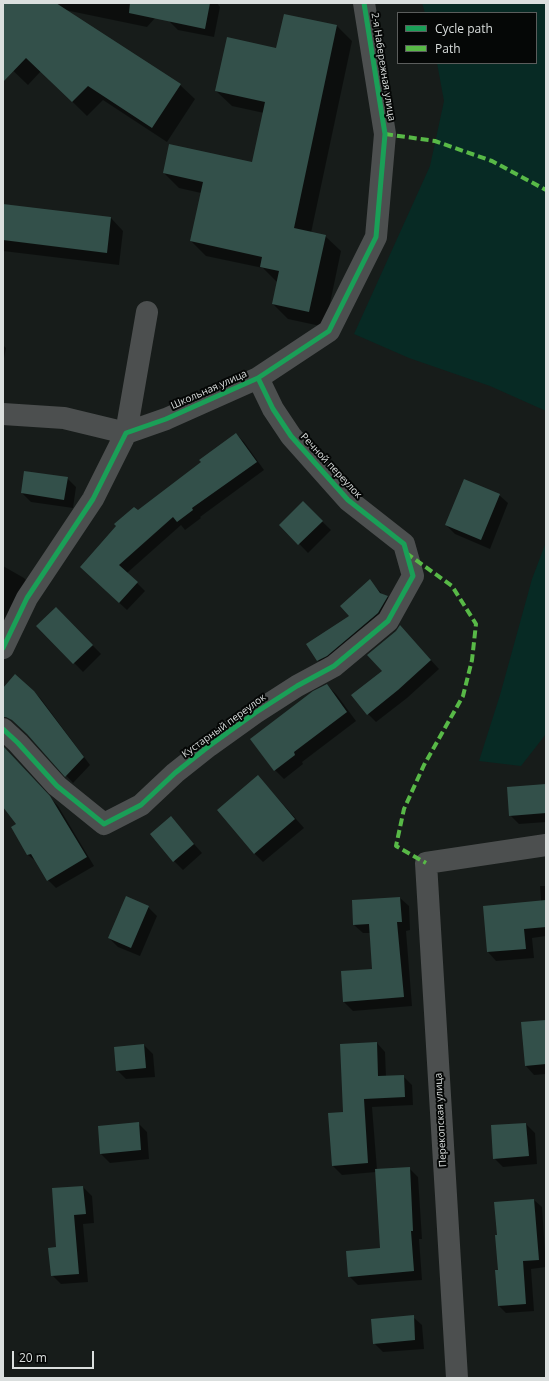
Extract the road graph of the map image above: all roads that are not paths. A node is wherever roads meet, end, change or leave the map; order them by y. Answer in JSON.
{"nodes":[{"id":1,"x":364,"y":3,"type":"edge"},
{"id":2,"x":385,"y":134,"type":"joint"},
{"id":3,"x":147,"y":312,"type":"dead end"},
{"id":4,"x":258,"y":378,"type":"junction"},
{"id":5,"x":3,"y":414,"type":"edge"},
{"id":6,"x":126,"y":433,"type":"junction"},
{"id":7,"x":406,"y":553,"type":"joint"},
{"id":8,"x":3,"y":648,"type":"edge"},
{"id":9,"x":3,"y":729,"type":"edge"},
{"id":10,"x":546,"y":845,"type":"edge"},
{"id":11,"x":457,"y":1378,"type":"edge"}],
"edges":[{"from":1,"to":2,"type":"street","name":"2-я Набережная улица"},
{"from":2,"to":4,"type":"street","name":"Школьная улица"},
{"from":3,"to":6,"type":"street"},
{"from":4,"to":6,"type":"street","name":"Школьная улица"},
{"from":4,"to":7,"type":"street","name":"Речной переулок"},
{"from":5,"to":6,"type":"street"},
{"from":6,"to":8,"type":"street"},
{"from":7,"to":9,"type":"street","name":"Кустарный переулок"},
{"from":10,"to":11,"type":"street","name":"Перекопская улица"}]}
